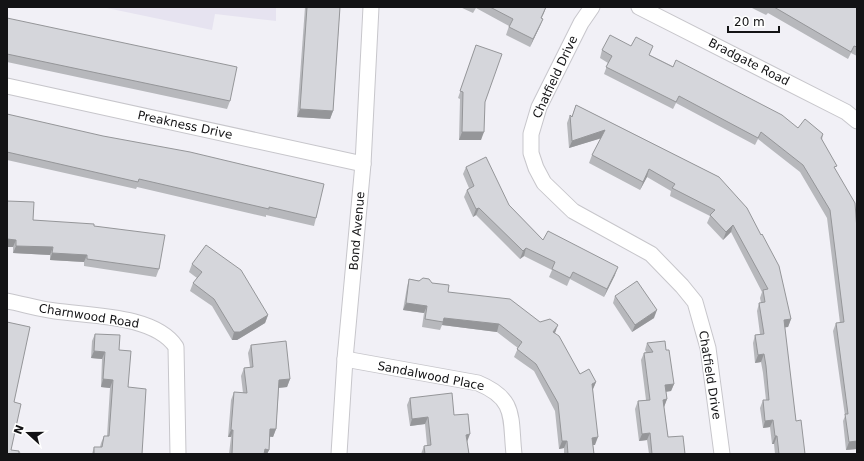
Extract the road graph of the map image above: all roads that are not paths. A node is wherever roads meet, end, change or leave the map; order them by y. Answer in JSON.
{"nodes":[{"id":1,"x":371,"y":7,"type":"edge"},
{"id":2,"x":592,"y":7,"type":"edge"},
{"id":3,"x":639,"y":7,"type":"edge"},
{"id":4,"x":7,"y":86,"type":"edge"},
{"id":5,"x":857,"y":121,"type":"edge"},
{"id":6,"x":363,"y":164,"type":"junction"},
{"id":7,"x":7,"y":301,"type":"edge"},
{"id":8,"x":345,"y":359,"type":"junction"},
{"id":9,"x":178,"y":454,"type":"edge"},
{"id":10,"x":339,"y":454,"type":"edge"},
{"id":11,"x":514,"y":454,"type":"edge"},
{"id":12,"x":722,"y":454,"type":"edge"}],
"edges":[{"from":1,"to":6,"type":"street","name":"Bond Avenue"},
{"from":2,"to":12,"type":"street","name":"Chatfield Drive"},
{"from":3,"to":5,"type":"street","name":"Bradgate Road"},
{"from":4,"to":6,"type":"street","name":"Preakness Drive"},
{"from":6,"to":8,"type":"street","name":"Bond Avenue"},
{"from":7,"to":9,"type":"street","name":"Charnwood Road"},
{"from":8,"to":10,"type":"street","name":"Bond Avenue"},
{"from":8,"to":11,"type":"street","name":"Sandalwood Place"}]}
